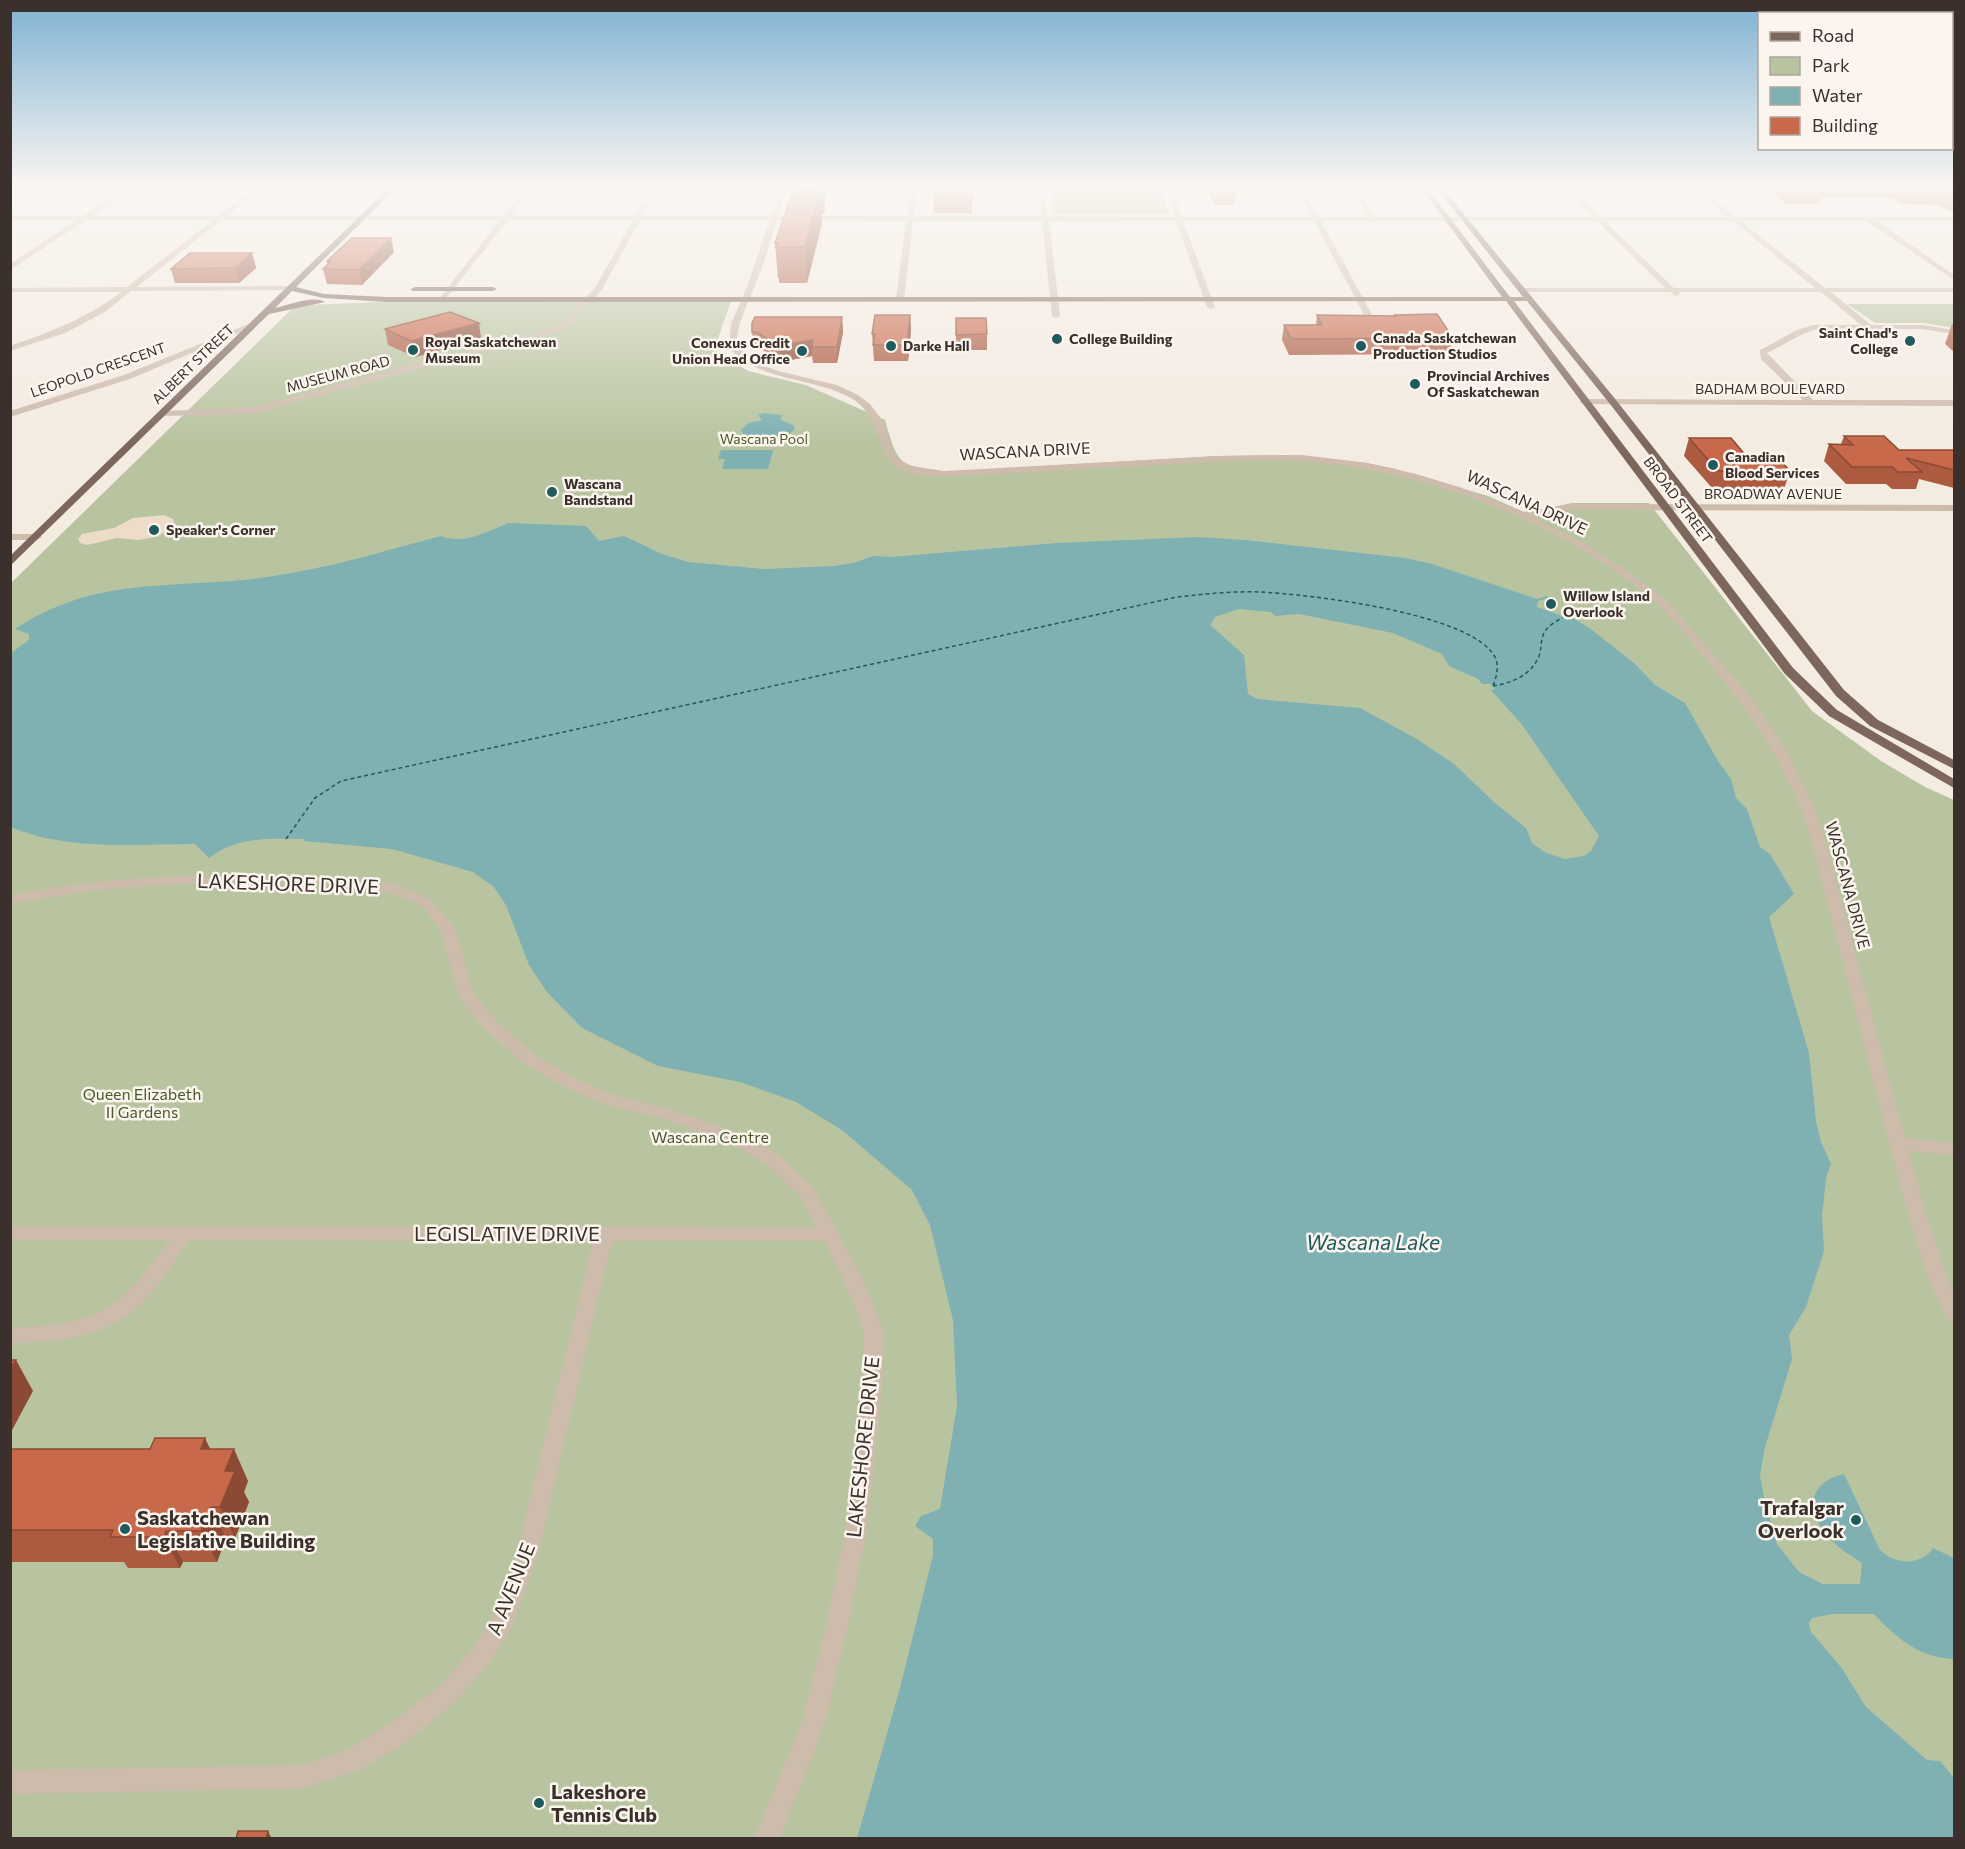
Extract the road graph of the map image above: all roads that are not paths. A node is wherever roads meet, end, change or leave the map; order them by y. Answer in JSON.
{"nodes":[{"id":1,"x":154,"y":271,"type":"edge"},
{"id":2,"x":309,"y":271,"type":"edge"},
{"id":3,"x":464,"y":271,"type":"edge"},
{"id":4,"x":608,"y":271,"type":"edge"},
{"id":5,"x":756,"y":271,"type":"edge"},
{"id":6,"x":903,"y":271,"type":"edge"},
{"id":7,"x":1052,"y":271,"type":"edge"},
{"id":8,"x":1197,"y":271,"type":"edge"},
{"id":9,"x":1345,"y":271,"type":"edge"},
{"id":10,"x":1487,"y":271,"type":"edge"},
{"id":11,"x":1507,"y":271,"type":"edge"},
{"id":12,"x":1653,"y":271,"type":"edge"},
{"id":13,"x":1798,"y":271,"type":"edge"},
{"id":14,"x":292,"y":288,"type":"junction"},
{"id":15,"x":349,"y":289,"type":"dead end"},
{"id":16,"x":406,"y":289,"type":"dead end"},
{"id":17,"x":451,"y":289,"type":"junction"},
{"id":18,"x":508,"y":289,"type":"dead end"},
{"id":19,"x":587,"y":289,"type":"dead end"},
{"id":20,"x":598,"y":289,"type":"junction"},
{"id":21,"x":610,"y":289,"type":"dead end"},
{"id":22,"x":1342,"y":289,"type":"dead end"},
{"id":23,"x":1354,"y":289,"type":"junction"},
{"id":24,"x":1365,"y":289,"type":"dead end"},
{"id":25,"x":10,"y":290,"type":"edge"},
{"id":26,"x":130,"y":290,"type":"junction"},
{"id":27,"x":192,"y":290,"type":"junction"},
{"id":28,"x":738,"y":290,"type":"dead end"},
{"id":29,"x":750,"y":290,"type":"junction"},
{"id":30,"x":762,"y":290,"type":"dead end"},
{"id":31,"x":890,"y":290,"type":"dead end"},
{"id":32,"x":901,"y":290,"type":"junction"},
{"id":33,"x":913,"y":290,"type":"dead end"},
{"id":34,"x":1042,"y":290,"type":"dead end"},
{"id":35,"x":1054,"y":290,"type":"junction"},
{"id":36,"x":1065,"y":290,"type":"dead end"},
{"id":37,"x":1123,"y":290,"type":"dead end"},
{"id":38,"x":1204,"y":290,"type":"junction"},
{"id":39,"x":1271,"y":290,"type":"dead end"},
{"id":40,"x":1399,"y":290,"type":"dead end"},
{"id":41,"x":1501,"y":290,"type":"junction"},
{"id":42,"x":1522,"y":290,"type":"junction"},
{"id":43,"x":1672,"y":290,"type":"junction"},
{"id":44,"x":1821,"y":290,"type":"junction"},
{"id":45,"x":1954,"y":290,"type":"edge"},
{"id":46,"x":281,"y":299,"type":"junction"},
{"id":47,"x":388,"y":299,"type":"junction"},
{"id":48,"x":585,"y":299,"type":"junction"},
{"id":49,"x":744,"y":299,"type":"junction"},
{"id":50,"x":900,"y":299,"type":"junction"},
{"id":51,"x":1359,"y":299,"type":"junction"},
{"id":52,"x":1507,"y":299,"type":"junction"},
{"id":53,"x":1529,"y":299,"type":"junction"},
{"id":54,"x":1833,"y":299,"type":"junction"},
{"id":55,"x":1954,"y":299,"type":"edge"},
{"id":56,"x":443,"y":300,"type":"junction"},
{"id":57,"x":1054,"y":300,"type":"junction"},
{"id":58,"x":1682,"y":300,"type":"junction"},
{"id":59,"x":1209,"y":303,"type":"junction"},
{"id":60,"x":268,"y":312,"type":"junction"},
{"id":61,"x":1056,"y":316,"type":"dead end"},
{"id":62,"x":1372,"y":322,"type":"edge"},
{"id":63,"x":254,"y":325,"type":"junction"},
{"id":64,"x":1869,"y":327,"type":"junction"},
{"id":65,"x":1954,"y":332,"type":"edge"},
{"id":66,"x":10,"y":349,"type":"edge"},
{"id":67,"x":193,"y":349,"type":"junction"},
{"id":68,"x":229,"y":349,"type":"junction"},
{"id":69,"x":1585,"y":402,"type":"junction"},
{"id":70,"x":1613,"y":402,"type":"junction"},
{"id":71,"x":1810,"y":402,"type":"junction"},
{"id":72,"x":1954,"y":402,"type":"edge"},
{"id":73,"x":10,"y":414,"type":"edge"},
{"id":74,"x":163,"y":414,"type":"junction"},
{"id":75,"x":1665,"y":507,"type":"junction"},
{"id":76,"x":1694,"y":507,"type":"junction"},
{"id":77,"x":1954,"y":508,"type":"edge"},
{"id":78,"x":1520,"y":516,"type":"junction"},
{"id":79,"x":10,"y":537,"type":"edge"},
{"id":80,"x":34,"y":541,"type":"junction"},
{"id":81,"x":10,"y":563,"type":"edge"},
{"id":82,"x":1954,"y":765,"type":"edge"},
{"id":83,"x":1954,"y":784,"type":"edge"},
{"id":84,"x":10,"y":900,"type":"edge"},
{"id":85,"x":1899,"y":1144,"type":"junction"},
{"id":86,"x":1954,"y":1149,"type":"edge"},
{"id":87,"x":10,"y":1233,"type":"edge"},
{"id":88,"x":185,"y":1233,"type":"junction"},
{"id":89,"x":604,"y":1234,"type":"junction"},
{"id":90,"x":828,"y":1234,"type":"junction"},
{"id":91,"x":1954,"y":1315,"type":"edge"},
{"id":92,"x":10,"y":1336,"type":"edge"},
{"id":93,"x":10,"y":1782,"type":"edge"},
{"id":94,"x":768,"y":1839,"type":"edge"}],
"edges":[{"from":1,"to":26,"type":"street"},
{"from":2,"to":14,"type":"main road","name":"ALBERT STREET"},
{"from":3,"to":17,"type":"street"},
{"from":4,"to":20,"type":"street"},
{"from":5,"to":29,"type":"street","name":"WASCANA DRIVE"},
{"from":6,"to":32,"type":"street"},
{"from":7,"to":35,"type":"street"},
{"from":8,"to":38,"type":"street"},
{"from":9,"to":23,"type":"street"},
{"from":10,"to":41,"type":"main road","name":"BROAD STREET"},
{"from":11,"to":42,"type":"main road","name":"BROAD STREET"},
{"from":12,"to":43,"type":"street"},
{"from":13,"to":44,"type":"street"},
{"from":14,"to":15,"type":"main road"},
{"from":14,"to":27,"type":"street"},
{"from":14,"to":46,"type":"main road","name":"ALBERT STREET"},
{"from":14,"to":47,"type":"main road"},
{"from":16,"to":17,"type":"main road"},
{"from":17,"to":18,"type":"main road"},
{"from":17,"to":56,"type":"street"},
{"from":19,"to":20,"type":"main road"},
{"from":20,"to":21,"type":"main road"},
{"from":20,"to":48,"type":"street","name":"MUSEUM ROAD"},
{"from":22,"to":23,"type":"main road"},
{"from":23,"to":24,"type":"main road"},
{"from":23,"to":51,"type":"street"},
{"from":25,"to":26,"type":"street"},
{"from":26,"to":27,"type":"street"},
{"from":26,"to":66,"type":"street"},
{"from":27,"to":46,"type":"street"},
{"from":28,"to":29,"type":"main road"},
{"from":29,"to":30,"type":"main road"},
{"from":29,"to":49,"type":"street","name":"WASCANA DRIVE"},
{"from":31,"to":32,"type":"main road"},
{"from":32,"to":33,"type":"main road"},
{"from":32,"to":50,"type":"street"},
{"from":34,"to":35,"type":"main road"},
{"from":35,"to":36,"type":"main road"},
{"from":35,"to":57,"type":"street"},
{"from":37,"to":38,"type":"main road"},
{"from":38,"to":39,"type":"main road"},
{"from":38,"to":59,"type":"street"},
{"from":40,"to":41,"type":"main road"},
{"from":41,"to":42,"type":"main road"},
{"from":41,"to":52,"type":"main road","name":"BROAD STREET"},
{"from":42,"to":43,"type":"street"},
{"from":42,"to":53,"type":"main road","name":"BROAD STREET"},
{"from":43,"to":44,"type":"street"},
{"from":43,"to":58,"type":"street"},
{"from":44,"to":45,"type":"street"},
{"from":44,"to":54,"type":"street"},
{"from":46,"to":60,"type":"main road","name":"ALBERT STREET"},
{"from":47,"to":56,"type":"main road"},
{"from":47,"to":60,"type":"main road"},
{"from":48,"to":49,"type":"main road"},
{"from":48,"to":56,"type":"main road"},
{"from":48,"to":74,"type":"street","name":"MUSEUM ROAD"},
{"from":49,"to":50,"type":"main road"},
{"from":49,"to":78,"type":"street","name":"WASCANA DRIVE"},
{"from":50,"to":57,"type":"main road"},
{"from":51,"to":52,"type":"main road"},
{"from":51,"to":59,"type":"main road"},
{"from":51,"to":62,"type":"street"},
{"from":52,"to":53,"type":"main road"},
{"from":52,"to":69,"type":"main road","name":"BROAD STREET"},
{"from":53,"to":58,"type":"street"},
{"from":53,"to":70,"type":"main road","name":"BROAD STREET"},
{"from":54,"to":55,"type":"street"},
{"from":54,"to":58,"type":"street"},
{"from":54,"to":64,"type":"street"},
{"from":57,"to":59,"type":"main road"},
{"from":57,"to":61,"type":"street"},
{"from":60,"to":63,"type":"main road","name":"ALBERT STREET"},
{"from":63,"to":67,"type":"street","name":"LEOPOLD CRESCENT"},
{"from":63,"to":68,"type":"main road","name":"ALBERT STREET"},
{"from":64,"to":65,"type":"street"},
{"from":64,"to":71,"type":"street"},
{"from":67,"to":68,"type":"street","name":"LEOPOLD CRESCENT"},
{"from":67,"to":73,"type":"street","name":"LEOPOLD CRESCENT"},
{"from":68,"to":74,"type":"main road","name":"ALBERT STREET"},
{"from":69,"to":70,"type":"street","name":"BADHAM BOULEVARD"},
{"from":69,"to":75,"type":"main road","name":"BROAD STREET"},
{"from":70,"to":71,"type":"street","name":"BADHAM BOULEVARD"},
{"from":70,"to":76,"type":"main road","name":"BROAD STREET"},
{"from":71,"to":72,"type":"street","name":"BADHAM BOULEVARD"},
{"from":74,"to":80,"type":"main road","name":"ALBERT STREET"},
{"from":75,"to":76,"type":"street","name":"BROADWAY AVENUE"},
{"from":75,"to":78,"type":"street","name":"BROADWAY AVENUE"},
{"from":75,"to":83,"type":"main road","name":"BROAD STREET"},
{"from":76,"to":77,"type":"street","name":"BROADWAY AVENUE"},
{"from":76,"to":82,"type":"main road","name":"BROAD STREET"},
{"from":78,"to":85,"type":"street","name":"WASCANA DRIVE"},
{"from":79,"to":80,"type":"street"},
{"from":80,"to":81,"type":"main road","name":"ALBERT STREET"},
{"from":84,"to":90,"type":"street","name":"LAKESHORE DRIVE"},
{"from":85,"to":86,"type":"street"},
{"from":85,"to":91,"type":"street","name":"WASCANA DRIVE"},
{"from":87,"to":88,"type":"street","name":"LEGISLATIVE DRIVE"},
{"from":88,"to":89,"type":"street","name":"LEGISLATIVE DRIVE"},
{"from":88,"to":92,"type":"street"},
{"from":89,"to":90,"type":"street","name":"LEGISLATIVE DRIVE"},
{"from":89,"to":93,"type":"street","name":"A AVENUE"},
{"from":90,"to":94,"type":"street","name":"LAKESHORE DRIVE"}]}
